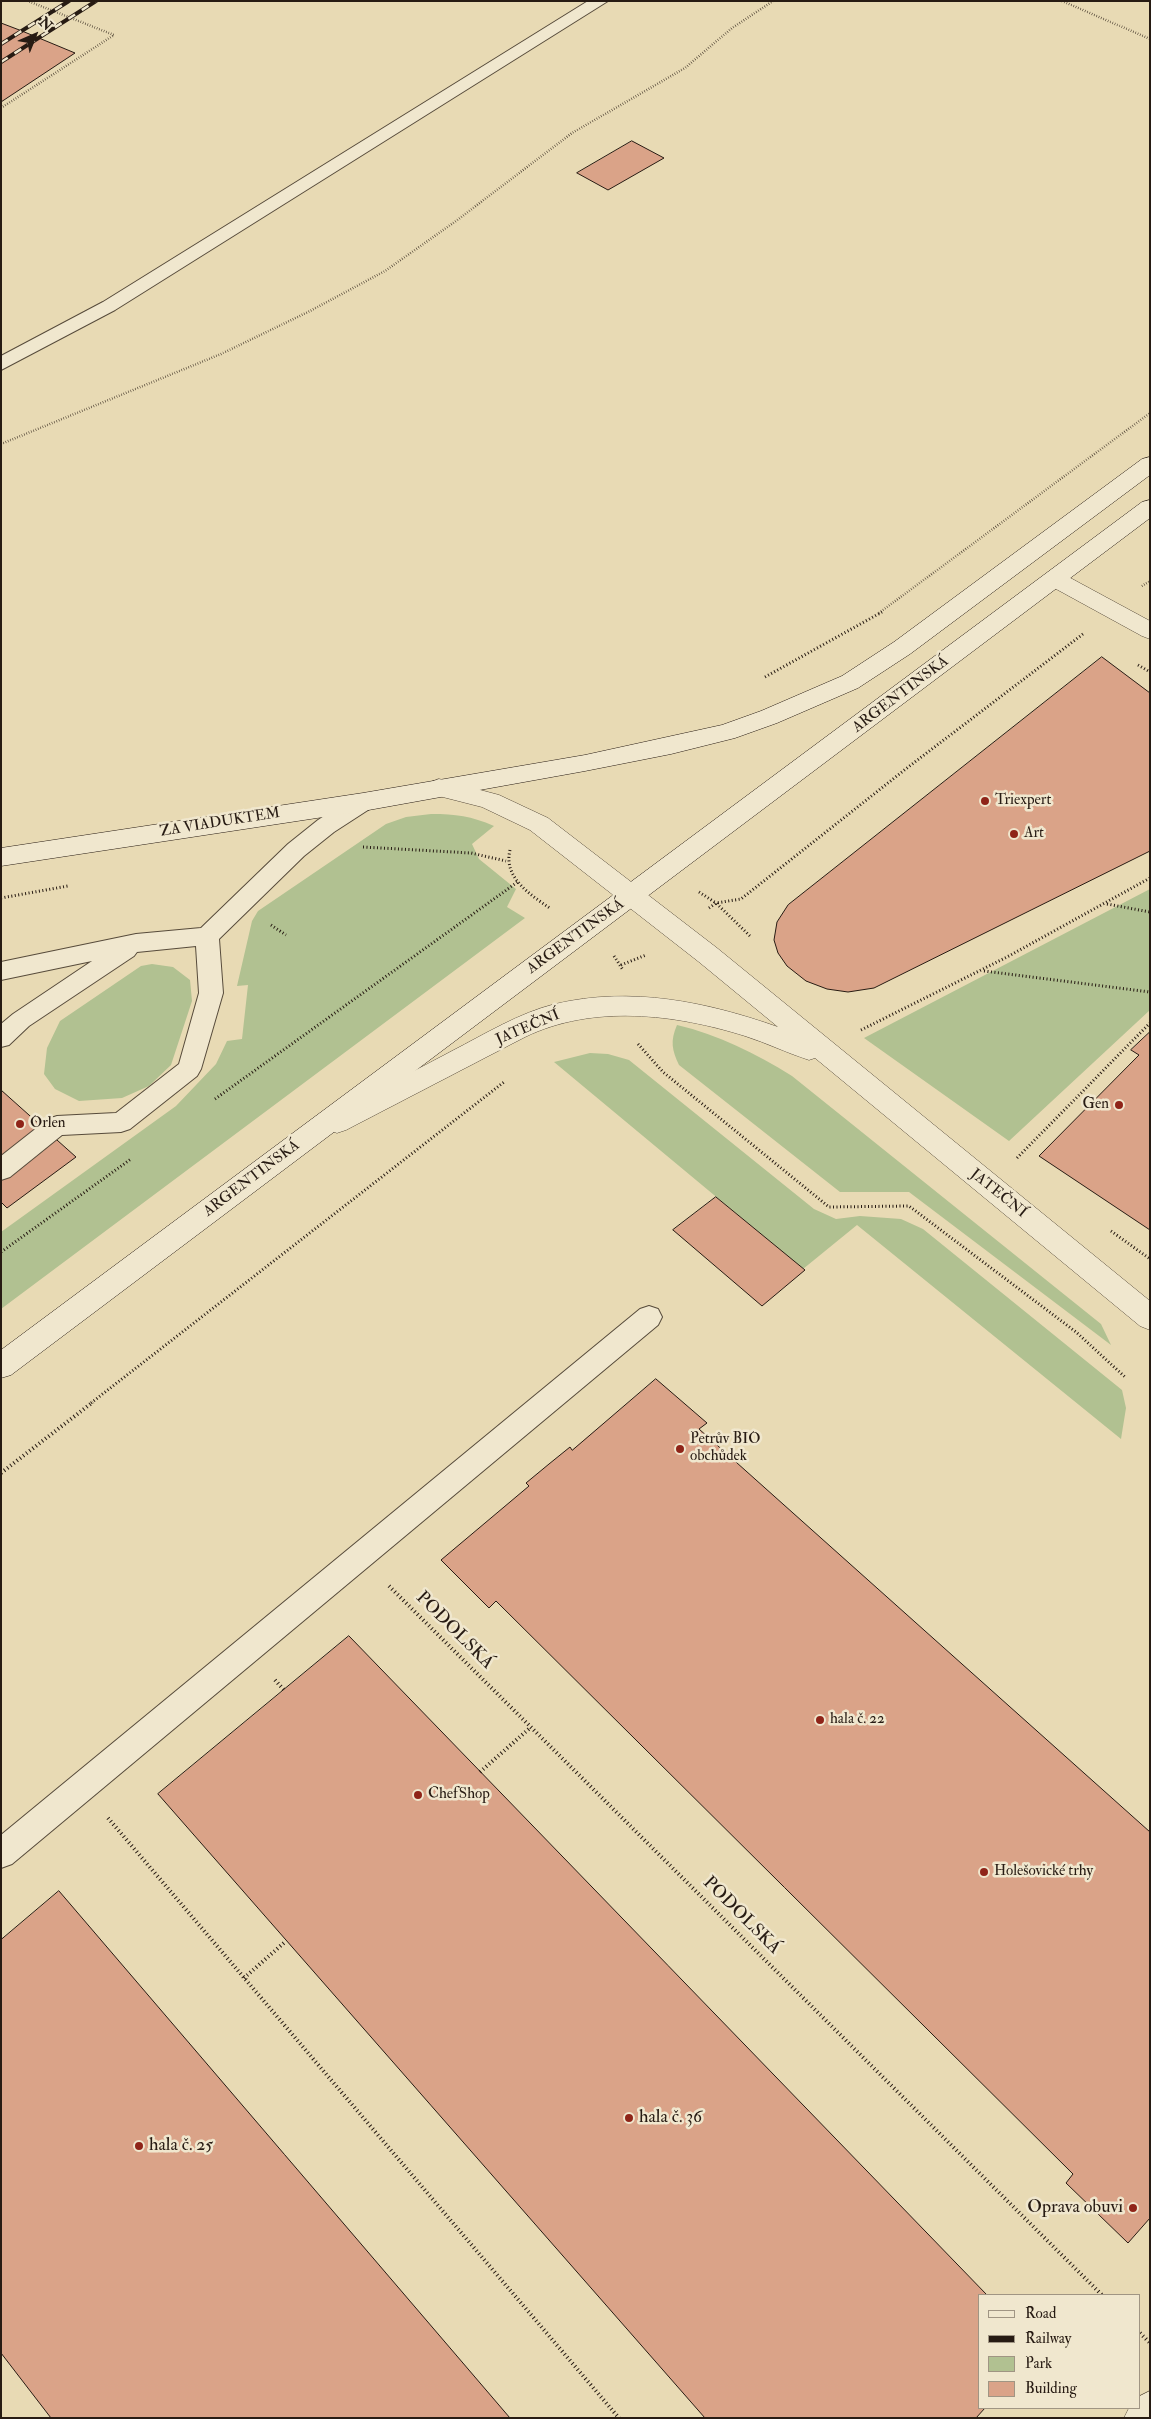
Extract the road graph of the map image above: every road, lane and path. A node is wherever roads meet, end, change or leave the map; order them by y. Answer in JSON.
{"nodes":[{"id":1,"x":28,"y":1,"type":"edge"},
{"id":2,"x":600,"y":1,"type":"edge"},
{"id":3,"x":773,"y":1,"type":"edge"},
{"id":4,"x":1062,"y":1,"type":"edge"},
{"id":5,"x":1150,"y":39,"type":"edge"},
{"id":6,"x":30,"y":83,"type":"dead end"},
{"id":7,"x":36,"y":86,"type":"junction"},
{"id":8,"x":1,"y":108,"type":"edge"},
{"id":9,"x":1,"y":364,"type":"edge"},
{"id":10,"x":1150,"y":414,"type":"edge"},
{"id":11,"x":1,"y":444,"type":"edge"},
{"id":12,"x":1150,"y":464,"type":"edge"},
{"id":13,"x":1150,"y":506,"type":"edge"},
{"id":14,"x":1055,"y":579,"type":"junction"},
{"id":15,"x":1089,"y":630,"type":"dead end"},
{"id":16,"x":1150,"y":631,"type":"edge"},
{"id":17,"x":762,"y":678,"type":"dead end"},
{"id":18,"x":439,"y":788,"type":"junction"},
{"id":19,"x":363,"y":802,"type":"junction"},
{"id":20,"x":358,"y":848,"type":"dead end"},
{"id":21,"x":1,"y":857,"type":"edge"},
{"id":22,"x":1150,"y":878,"type":"edge"},
{"id":23,"x":519,"y":882,"type":"junction"},
{"id":24,"x":696,"y":890,"type":"dead end"},
{"id":25,"x":631,"y":896,"type":"junction"},
{"id":26,"x":538,"y":900,"type":"dead end"},
{"id":27,"x":1106,"y":904,"type":"junction"},
{"id":28,"x":1150,"y":912,"type":"edge"},
{"id":29,"x":206,"y":936,"type":"junction"},
{"id":30,"x":136,"y":943,"type":"junction"},
{"id":31,"x":651,"y":951,"type":"dead end"},
{"id":32,"x":621,"y":965,"type":"dead end"},
{"id":33,"x":984,"y":970,"type":"junction"},
{"id":34,"x":1,"y":971,"type":"edge"},
{"id":35,"x":1150,"y":992,"type":"edge"},
{"id":36,"x":1150,"y":1023,"type":"edge"},
{"id":37,"x":861,"y":1031,"type":"dead end"},
{"id":38,"x":1,"y":1038,"type":"edge"},
{"id":39,"x":637,"y":1043,"type":"dead end"},
{"id":40,"x":846,"y":1069,"type":"junction"},
{"id":41,"x":511,"y":1076,"type":"dead end"},
{"id":42,"x":211,"y":1102,"type":"dead end"},
{"id":43,"x":311,"y":1135,"type":"junction"},
{"id":44,"x":139,"y":1154,"type":"dead end"},
{"id":45,"x":1014,"y":1161,"type":"dead end"},
{"id":46,"x":1,"y":1170,"type":"edge"},
{"id":47,"x":1110,"y":1230,"type":"dead end"},
{"id":48,"x":1,"y":1252,"type":"edge"},
{"id":49,"x":1150,"y":1258,"type":"edge"},
{"id":50,"x":649,"y":1318,"type":"dead end"},
{"id":51,"x":1150,"y":1318,"type":"edge"},
{"id":52,"x":1,"y":1366,"type":"edge"},
{"id":53,"x":1125,"y":1378,"type":"dead end"},
{"id":54,"x":1,"y":1473,"type":"edge"},
{"id":55,"x":360,"y":1557,"type":"junction"},
{"id":56,"x":531,"y":1728,"type":"junction"},
{"id":57,"x":480,"y":1772,"type":"dead end"},
{"id":58,"x":82,"y":1787,"type":"junction"},
{"id":59,"x":1,"y":1854,"type":"edge"},
{"id":60,"x":286,"y":1941,"type":"dead end"},
{"id":61,"x":244,"y":1978,"type":"junction"},
{"id":62,"x":1101,"y":2294,"type":"edge"},
{"id":63,"x":1141,"y":2334,"type":"edge"},
{"id":64,"x":1150,"y":2343,"type":"edge"},
{"id":65,"x":1150,"y":2410,"type":"edge"},
{"id":66,"x":619,"y":2418,"type":"edge"},
{"id":67,"x":1143,"y":2418,"type":"edge"}],
"edges":[{"from":1,"to":7,"type":"path"},
{"from":2,"to":9,"type":"lane"},
{"from":3,"to":11,"type":"path"},
{"from":4,"to":5,"type":"path"},
{"from":6,"to":7,"type":"path"},
{"from":7,"to":8,"type":"path"},
{"from":10,"to":17,"type":"path"},
{"from":12,"to":18,"type":"main road"},
{"from":13,"to":14,"type":"main road","name":"ARGENTINSKÁ"},
{"from":14,"to":16,"type":"main road"},
{"from":14,"to":25,"type":"main road","name":"ARGENTINSKÁ"},
{"from":15,"to":24,"type":"path"},
{"from":18,"to":19,"type":"main road","name":"ZA VIADUKTEM"},
{"from":18,"to":25,"type":"main road","name":"JATEČNÍ"},
{"from":19,"to":21,"type":"main road","name":"ZA VIADUKTEM"},
{"from":19,"to":29,"type":"lane"},
{"from":20,"to":23,"type":"path"},
{"from":22,"to":27,"type":"path"},
{"from":23,"to":26,"type":"path"},
{"from":23,"to":42,"type":"path"},
{"from":25,"to":40,"type":"main road","name":"JATEČNÍ"},
{"from":25,"to":43,"type":"main road","name":"ARGENTINSKÁ"},
{"from":27,"to":28,"type":"path"},
{"from":27,"to":33,"type":"path"},
{"from":29,"to":30,"type":"lane"},
{"from":29,"to":46,"type":"lane"},
{"from":30,"to":34,"type":"lane"},
{"from":30,"to":38,"type":"lane"},
{"from":31,"to":32,"type":"path"},
{"from":33,"to":35,"type":"path"},
{"from":33,"to":37,"type":"path"},
{"from":36,"to":45,"type":"path"},
{"from":39,"to":53,"type":"path"},
{"from":40,"to":43,"type":"main road","name":"JATEČNÍ"},
{"from":40,"to":51,"type":"main road","name":"JATEČNÍ"},
{"from":41,"to":54,"type":"path"},
{"from":43,"to":52,"type":"main road","name":"ARGENTINSKÁ"},
{"from":44,"to":48,"type":"path"},
{"from":47,"to":49,"type":"path"},
{"from":50,"to":55,"type":"lane"},
{"from":55,"to":56,"type":"path","name":"PODOLSKÁ"},
{"from":55,"to":58,"type":"lane"},
{"from":56,"to":57,"type":"path"},
{"from":56,"to":62,"type":"path","name":"PODOLSKÁ"},
{"from":58,"to":59,"type":"lane"},
{"from":58,"to":61,"type":"path"},
{"from":60,"to":61,"type":"path"},
{"from":61,"to":66,"type":"path"},
{"from":63,"to":64,"type":"path"},
{"from":65,"to":67,"type":"main road"}]}
